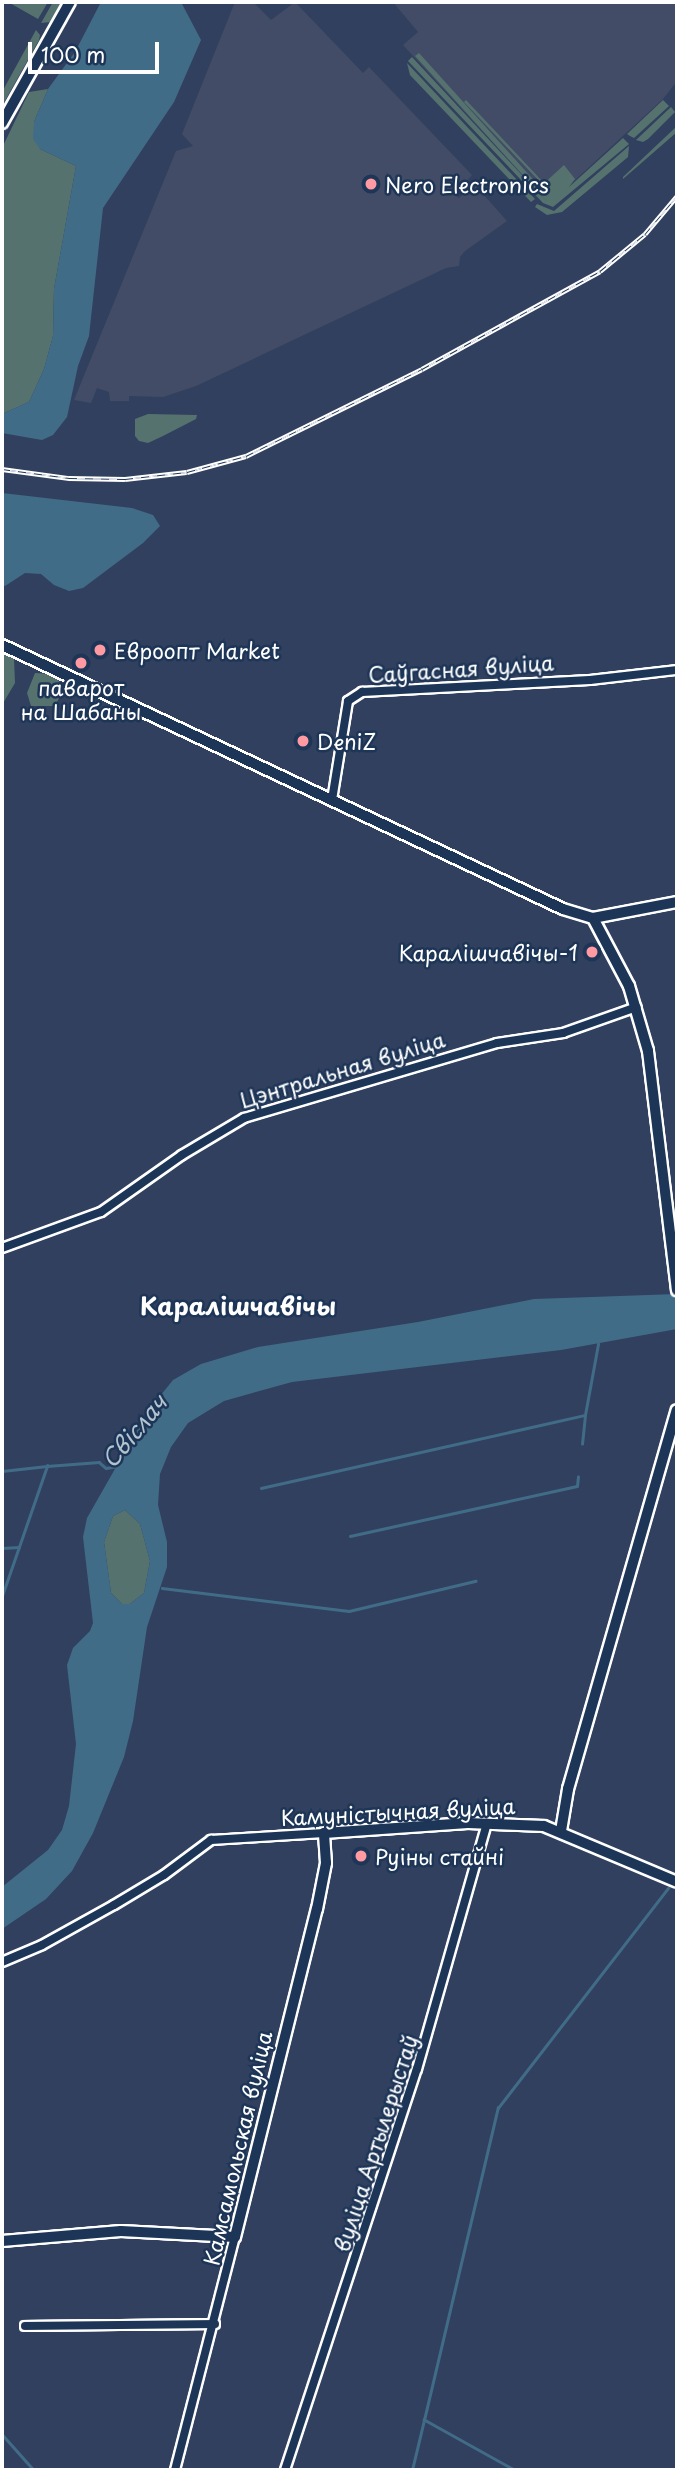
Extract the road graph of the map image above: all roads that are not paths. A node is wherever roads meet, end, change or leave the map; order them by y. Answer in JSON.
{"nodes":[{"id":1,"x":70,"y":2,"type":"edge"},
{"id":2,"x":2,"y":123,"type":"edge"},
{"id":3,"x":2,"y":645,"type":"edge"},
{"id":4,"x":677,"y":670,"type":"edge"},
{"id":5,"x":332,"y":800,"type":"junction"},
{"id":6,"x":677,"y":902,"type":"edge"},
{"id":7,"x":593,"y":918,"type":"junction"},
{"id":8,"x":637,"y":1007,"type":"junction"},
{"id":9,"x":2,"y":1248,"type":"edge"},
{"id":10,"x":677,"y":1290,"type":"edge"},
{"id":11,"x":677,"y":1410,"type":"edge"},
{"id":12,"x":487,"y":1823,"type":"junction"},
{"id":13,"x":561,"y":1830,"type":"junction"},
{"id":14,"x":324,"y":1833,"type":"junction"},
{"id":15,"x":677,"y":1882,"type":"edge"},
{"id":16,"x":2,"y":1962,"type":"edge"},
{"id":17,"x":235,"y":2236,"type":"junction"},
{"id":18,"x":2,"y":2241,"type":"edge"},
{"id":19,"x":215,"y":2324,"type":"junction"},
{"id":20,"x":25,"y":2326,"type":"dead end"},
{"id":21,"x":175,"y":2470,"type":"edge"},
{"id":22,"x":285,"y":2470,"type":"edge"}],
"edges":[{"from":1,"to":2,"type":"main road"},
{"from":3,"to":5,"type":"main road"},
{"from":4,"to":5,"type":"street","name":"Саўгасная вуліца"},
{"from":5,"to":7,"type":"main road"},
{"from":6,"to":7,"type":"main road"},
{"from":7,"to":8,"type":"street"},
{"from":8,"to":9,"type":"street","name":"Цэнтральная вуліца"},
{"from":8,"to":10,"type":"street"},
{"from":11,"to":13,"type":"street"},
{"from":12,"to":13,"type":"street","name":"Камуністычная вуліца"},
{"from":12,"to":14,"type":"street","name":"Камуністычная вуліца"},
{"from":12,"to":22,"type":"street","name":"вуліца Артылерыстаў"},
{"from":13,"to":15,"type":"street","name":"Камуністычная вуліца"},
{"from":14,"to":16,"type":"street","name":"Камуністычная вуліца"},
{"from":14,"to":17,"type":"street","name":"Камсамольская вуліца"},
{"from":17,"to":18,"type":"street"},
{"from":17,"to":19,"type":"street","name":"Камсамольская вуліца"},
{"from":19,"to":20,"type":"street"},
{"from":19,"to":21,"type":"street","name":"Камсамольская вуліца"}]}
